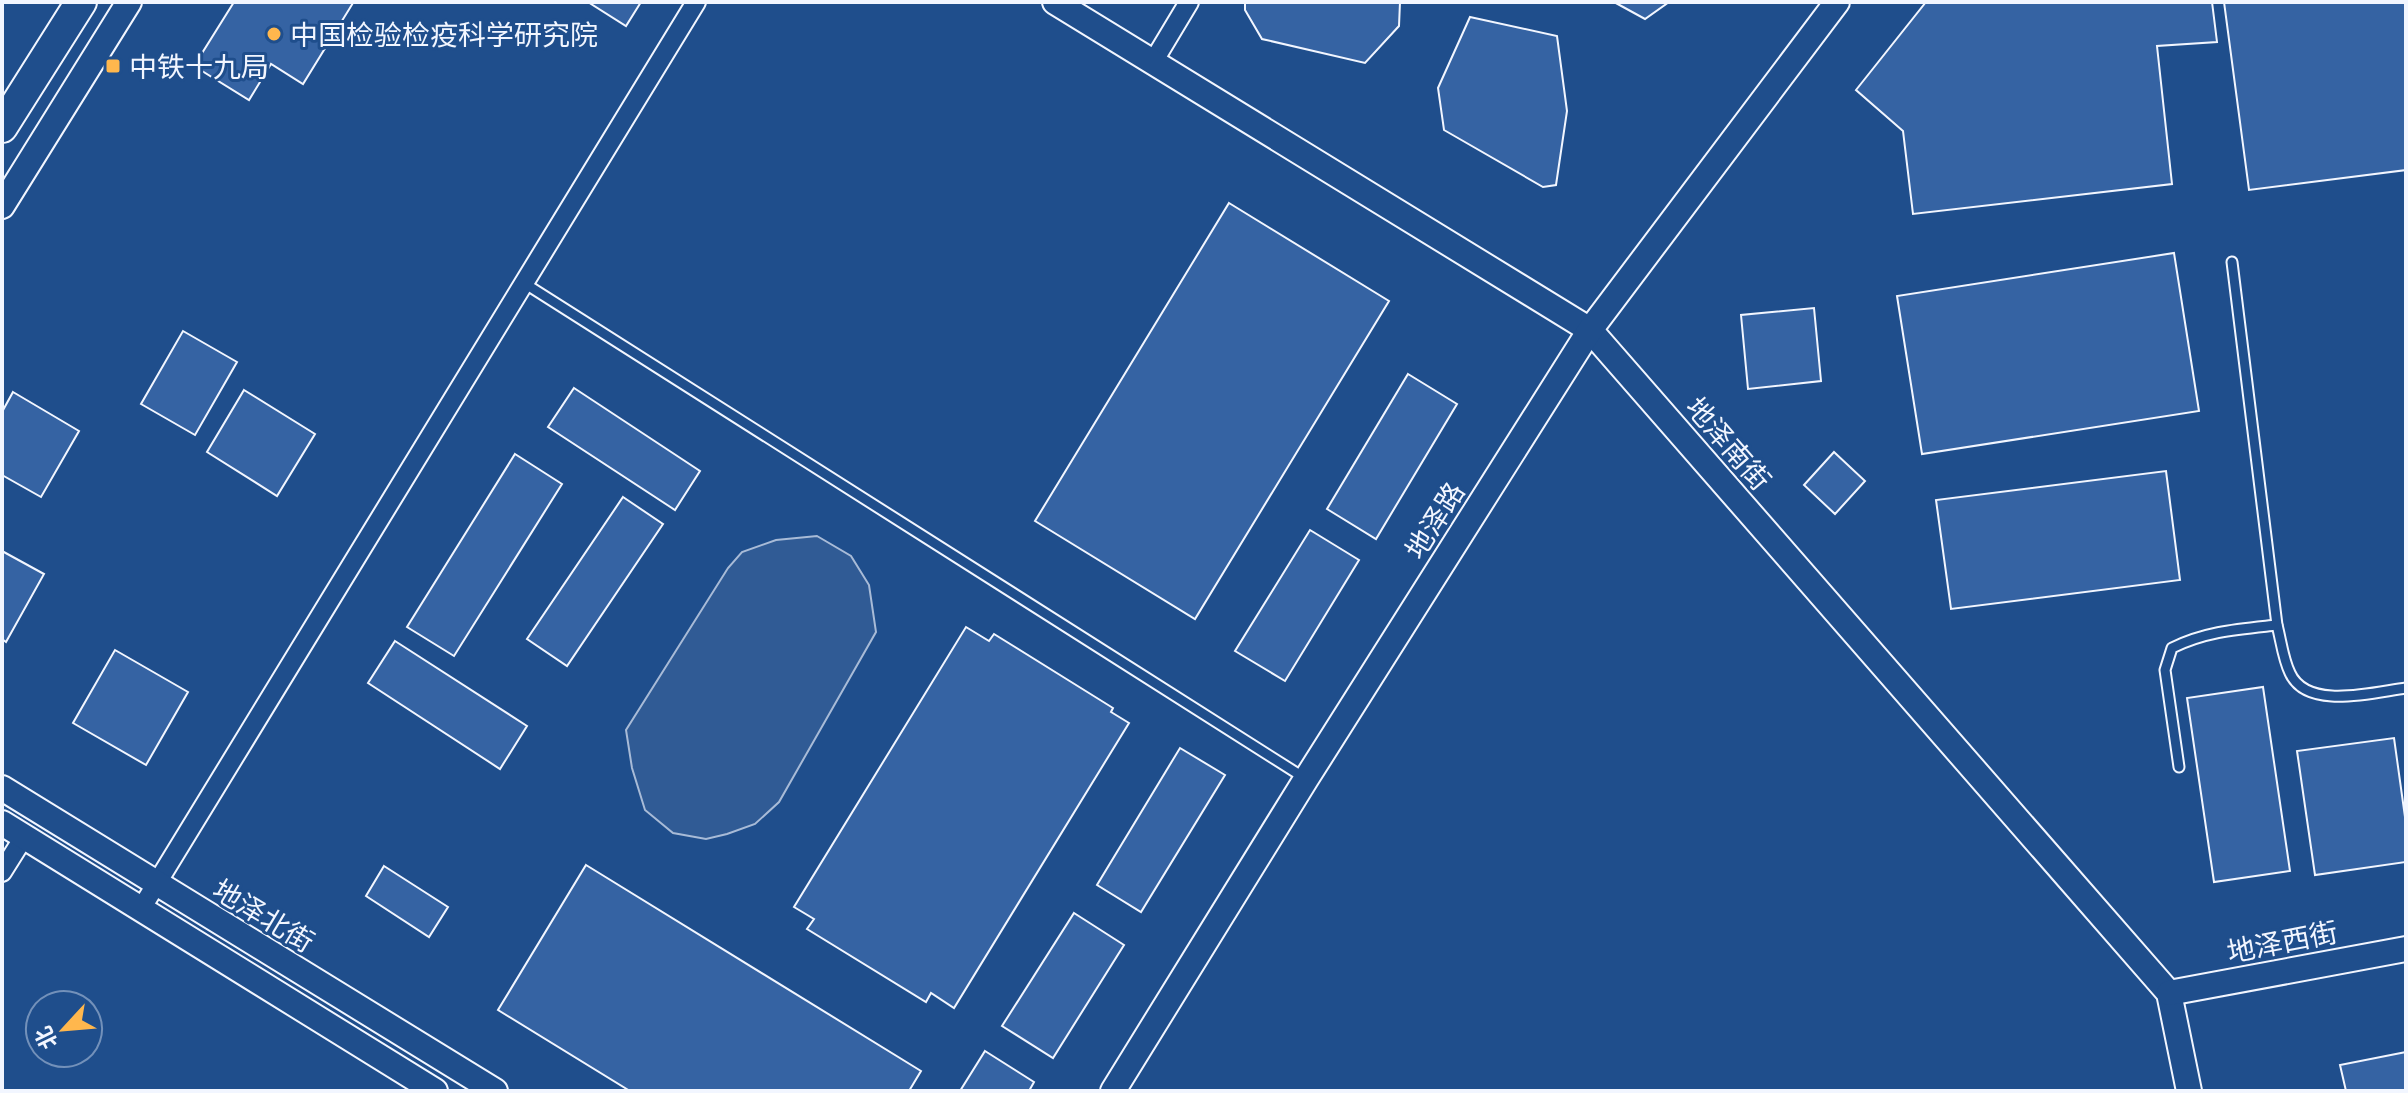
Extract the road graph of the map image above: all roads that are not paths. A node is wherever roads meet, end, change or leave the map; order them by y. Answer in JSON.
{"nodes":[{"id":1,"x":81,"y":2,"type":"edge"},
{"id":2,"x":129,"y":2,"type":"edge"},
{"id":3,"x":696,"y":2,"type":"edge"},
{"id":4,"x":1055,"y":2,"type":"edge"},
{"id":5,"x":1189,"y":2,"type":"edge"},
{"id":6,"x":1837,"y":2,"type":"edge"},
{"id":7,"x":1153,"y":62,"type":"junction"},
{"id":8,"x":2,"y":127,"type":"edge"},
{"id":9,"x":2,"y":206,"type":"edge"},
{"id":10,"x":2232,"y":262,"type":"dead end"},
{"id":11,"x":524,"y":283,"type":"junction"},
{"id":12,"x":1590,"y":330,"type":"junction"},
{"id":13,"x":2277,"y":625,"type":"junction"},
{"id":14,"x":2406,"y":688,"type":"edge"},
{"id":15,"x":2179,"y":767,"type":"dead end"},
{"id":16,"x":1306,"y":779,"type":"junction"},
{"id":17,"x":2,"y":788,"type":"edge"},
{"id":18,"x":2,"y":823,"type":"edge"},
{"id":19,"x":24,"y":837,"type":"junction"},
{"id":20,"x":2,"y":872,"type":"edge"},
{"id":21,"x":156,"y":884,"type":"junction"},
{"id":22,"x":141,"y":909,"type":"junction"},
{"id":23,"x":2406,"y":949,"type":"edge"},
{"id":24,"x":2169,"y":993,"type":"junction"},
{"id":25,"x":435,"y":1091,"type":"edge"},
{"id":26,"x":495,"y":1091,"type":"edge"},
{"id":27,"x":1113,"y":1091,"type":"edge"},
{"id":28,"x":2189,"y":1091,"type":"edge"}],
"edges":[{"from":1,"to":8,"type":"main road"},
{"from":2,"to":9,"type":"street"},
{"from":3,"to":11,"type":"street"},
{"from":4,"to":7,"type":"street","name":"地泽南街"},
{"from":5,"to":7,"type":"street"},
{"from":6,"to":12,"type":"street","name":"地泽路"},
{"from":7,"to":12,"type":"street","name":"地泽南街"},
{"from":10,"to":13,"type":"lane"},
{"from":11,"to":16,"type":"lane"},
{"from":11,"to":21,"type":"street"},
{"from":12,"to":16,"type":"street","name":"地泽路"},
{"from":12,"to":24,"type":"street","name":"地泽南街"},
{"from":13,"to":14,"type":"lane"},
{"from":13,"to":15,"type":"lane"},
{"from":16,"to":27,"type":"street","name":"地泽路"},
{"from":17,"to":21,"type":"street","name":"地泽北街"},
{"from":18,"to":19,"type":"street"},
{"from":19,"to":20,"type":"street"},
{"from":19,"to":22,"type":"street"},
{"from":21,"to":22,"type":"street"},
{"from":21,"to":26,"type":"street","name":"地泽北街"},
{"from":22,"to":25,"type":"street"},
{"from":23,"to":24,"type":"street","name":"地泽西街"},
{"from":24,"to":28,"type":"street","name":"地泽南街"}]}
